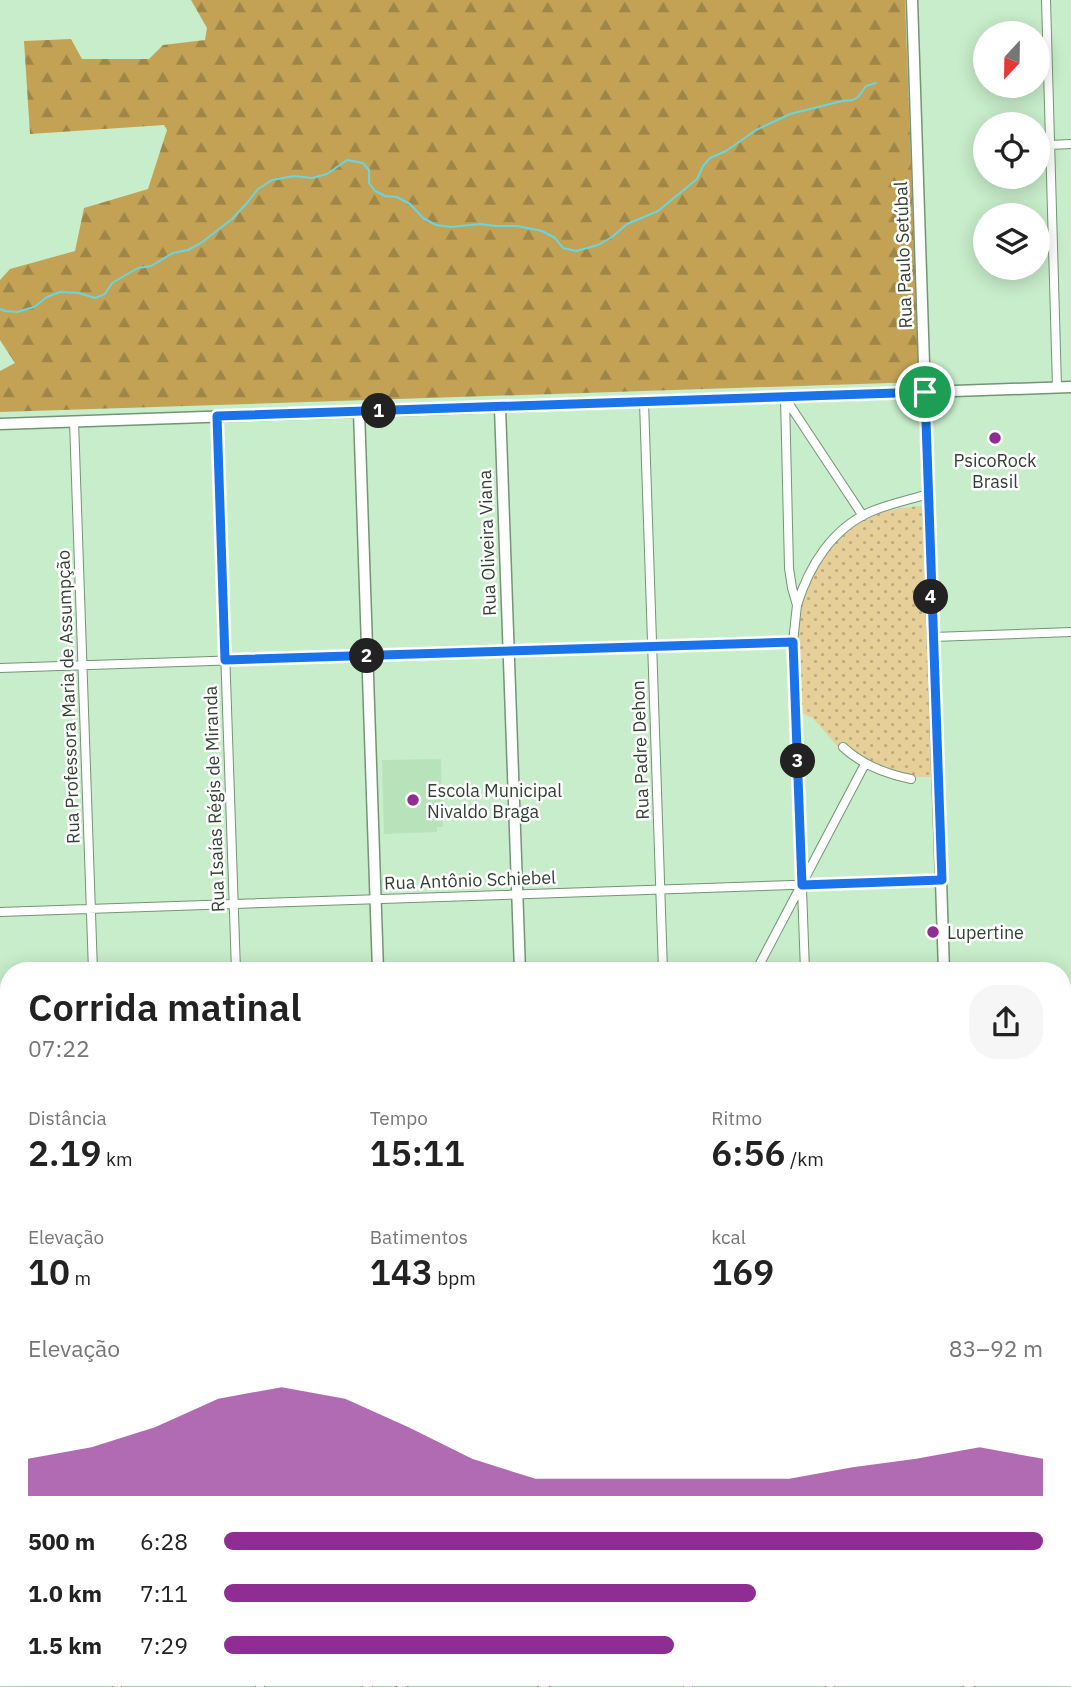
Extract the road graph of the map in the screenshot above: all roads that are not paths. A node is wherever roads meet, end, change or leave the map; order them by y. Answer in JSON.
{"nodes":[{"id":1,"x":912,"y":0,"type":"edge"},
{"id":2,"x":1046,"y":0,"type":"edge"},
{"id":3,"x":1049,"y":112,"type":"edge"},
{"id":4,"x":1071,"y":144,"type":"edge"},
{"id":5,"x":1050,"y":145,"type":"joint"},
{"id":6,"x":1058,"y":387,"type":"junction"},
{"id":7,"x":1071,"y":387,"type":"edge"},
{"id":8,"x":925,"y":392,"type":"junction"},
{"id":9,"x":785,"y":397,"type":"junction"},
{"id":10,"x":644,"y":402,"type":"junction"},
{"id":11,"x":500,"y":407,"type":"junction"},
{"id":12,"x":359,"y":411,"type":"junction"},
{"id":13,"x":217,"y":416,"type":"junction"},
{"id":14,"x":74,"y":421,"type":"junction"},
{"id":15,"x":0,"y":424,"type":"edge"},
{"id":16,"x":928,"y":494,"type":"junction"},
{"id":17,"x":863,"y":516,"type":"junction"},
{"id":18,"x":797,"y":605,"type":"junction"},
{"id":19,"x":1071,"y":632,"type":"edge"},
{"id":20,"x":933,"y":637,"type":"junction"},
{"id":21,"x":793,"y":642,"type":"junction"},
{"id":22,"x":652,"y":646,"type":"junction"},
{"id":23,"x":509,"y":651,"type":"junction"},
{"id":24,"x":368,"y":656,"type":"junction"},
{"id":25,"x":225,"y":660,"type":"junction"},
{"id":26,"x":82,"y":665,"type":"junction"},
{"id":27,"x":0,"y":668,"type":"edge"},
{"id":28,"x":843,"y":747,"type":"dead end"},
{"id":29,"x":865,"y":764,"type":"junction"},
{"id":30,"x":911,"y":779,"type":"dead end"},
{"id":31,"x":942,"y":880,"type":"junction"},
{"id":32,"x":802,"y":885,"type":"junction"},
{"id":33,"x":660,"y":890,"type":"junction"},
{"id":34,"x":517,"y":894,"type":"junction"},
{"id":35,"x":376,"y":899,"type":"junction"},
{"id":36,"x":234,"y":904,"type":"junction"},
{"id":37,"x":91,"y":908,"type":"junction"},
{"id":38,"x":0,"y":912,"type":"edge"},
{"id":39,"x":93,"y":962,"type":"edge"},
{"id":40,"x":236,"y":962,"type":"edge"},
{"id":41,"x":378,"y":962,"type":"edge"},
{"id":42,"x":520,"y":962,"type":"edge"},
{"id":43,"x":663,"y":962,"type":"edge"},
{"id":44,"x":760,"y":962,"type":"edge"},
{"id":45,"x":805,"y":962,"type":"edge"},
{"id":46,"x":944,"y":962,"type":"edge"}],
"edges":[{"from":1,"to":8,"type":"main road","name":"Rua Paulo Setúbal"},
{"from":2,"to":3,"type":"street"},
{"from":4,"to":5,"type":"street"},
{"from":5,"to":6,"type":"street"},
{"from":6,"to":7,"type":"main road"},
{"from":6,"to":8,"type":"main road"},
{"from":8,"to":9,"type":"main road"},
{"from":8,"to":16,"type":"main road","name":"Rua Paulo Setúbal"},
{"from":9,"to":10,"type":"main road"},
{"from":9,"to":17,"type":"street"},
{"from":9,"to":18,"type":"street"},
{"from":10,"to":11,"type":"main road"},
{"from":10,"to":22,"type":"street","name":"Rua Padre Dehon"},
{"from":11,"to":12,"type":"main road"},
{"from":11,"to":23,"type":"main road","name":"Rua Oliveira Viana"},
{"from":12,"to":13,"type":"main road"},
{"from":12,"to":24,"type":"main road"},
{"from":13,"to":14,"type":"main road"},
{"from":13,"to":25,"type":"street","name":"Rua Isaías Régis de Miranda"},
{"from":14,"to":15,"type":"main road"},
{"from":14,"to":26,"type":"street","name":"Rua Professora Maria de Assumpção"},
{"from":16,"to":17,"type":"street"},
{"from":16,"to":20,"type":"main road","name":"Rua Paulo Setúbal"},
{"from":17,"to":18,"type":"street"},
{"from":18,"to":21,"type":"street"},
{"from":19,"to":20,"type":"street"},
{"from":20,"to":31,"type":"main road","name":"Rua Paulo Setúbal"},
{"from":21,"to":22,"type":"street"},
{"from":21,"to":32,"type":"street"},
{"from":22,"to":23,"type":"street"},
{"from":22,"to":33,"type":"street","name":"Rua Padre Dehon"},
{"from":23,"to":24,"type":"street"},
{"from":23,"to":34,"type":"main road","name":"Rua Oliveira Viana"},
{"from":24,"to":25,"type":"street"},
{"from":24,"to":35,"type":"main road"},
{"from":25,"to":26,"type":"street"},
{"from":25,"to":36,"type":"street","name":"Rua Isaías Régis de Miranda"},
{"from":26,"to":27,"type":"street"},
{"from":26,"to":37,"type":"street","name":"Rua Professora Maria de Assumpção"},
{"from":28,"to":29,"type":"street"},
{"from":29,"to":30,"type":"street"},
{"from":29,"to":32,"type":"street"},
{"from":31,"to":32,"type":"street","name":"Rua Antônio Schiebel"},
{"from":31,"to":46,"type":"main road","name":"Rua Paulo Setúbal"},
{"from":32,"to":33,"type":"street","name":"Rua Antônio Schiebel"},
{"from":32,"to":44,"type":"street"},
{"from":32,"to":45,"type":"street"},
{"from":33,"to":34,"type":"street","name":"Rua Antônio Schiebel"},
{"from":33,"to":43,"type":"street","name":"Rua Padre Dehon"},
{"from":34,"to":35,"type":"street","name":"Rua Antônio Schiebel"},
{"from":34,"to":42,"type":"main road","name":"Rua Oliveira Viana"},
{"from":35,"to":36,"type":"street","name":"Rua Antônio Schiebel"},
{"from":35,"to":41,"type":"main road"},
{"from":36,"to":37,"type":"street","name":"Rua Antônio Schiebel"},
{"from":36,"to":40,"type":"street","name":"Rua Isaías Régis de Miranda"},
{"from":37,"to":38,"type":"street","name":"Rua Antônio Schiebel"},
{"from":37,"to":39,"type":"street","name":"Rua Professora Maria de Assumpção"}]}
